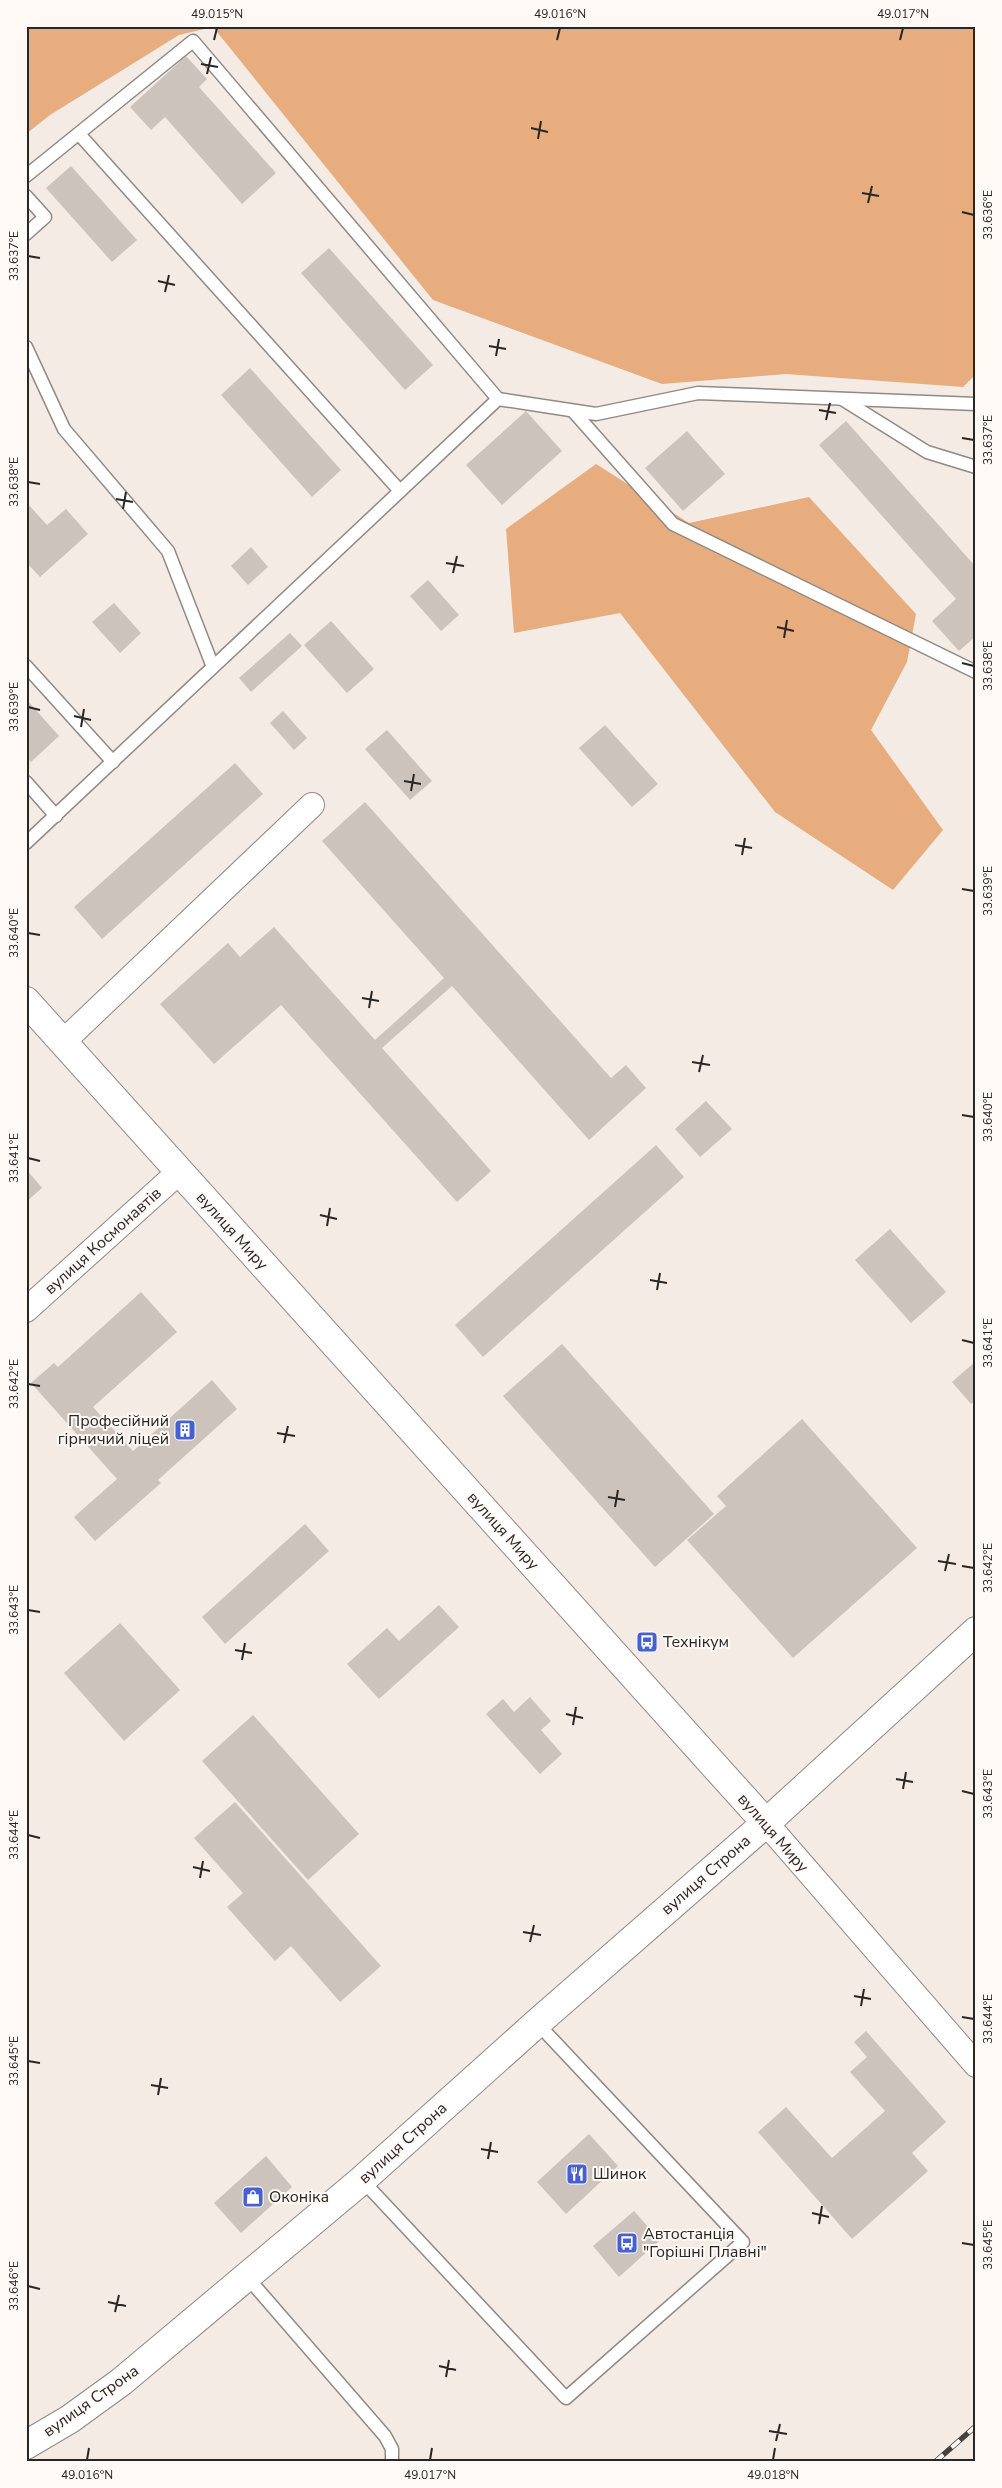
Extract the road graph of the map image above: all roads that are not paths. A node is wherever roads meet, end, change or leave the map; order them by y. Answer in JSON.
{"nodes":[{"id":1,"x":78,"y":134,"type":"junction"},
{"id":2,"x":26,"y":176,"type":"edge"},
{"id":3,"x":26,"y":196,"type":"edge"},
{"id":4,"x":26,"y":234,"type":"edge"},
{"id":5,"x":26,"y":347,"type":"edge"},
{"id":6,"x":840,"y":398,"type":"junction"},
{"id":7,"x":498,"y":399,"type":"junction"},
{"id":8,"x":976,"y":404,"type":"edge"},
{"id":9,"x":573,"y":411,"type":"junction"},
{"id":10,"x":976,"y":467,"type":"edge"},
{"id":11,"x":400,"y":491,"type":"junction"},
{"id":12,"x":26,"y":666,"type":"edge"},
{"id":13,"x":213,"y":667,"type":"junction"},
{"id":14,"x":976,"y":672,"type":"edge"},
{"id":15,"x":113,"y":762,"type":"junction"},
{"id":16,"x":26,"y":782,"type":"edge"},
{"id":17,"x":312,"y":805,"type":"dead end"},
{"id":18,"x":56,"y":816,"type":"junction"},
{"id":19,"x":26,"y":842,"type":"edge"},
{"id":20,"x":26,"y":1001,"type":"edge"},
{"id":21,"x":63,"y":1042,"type":"junction"},
{"id":22,"x":179,"y":1172,"type":"junction"},
{"id":23,"x":26,"y":1310,"type":"edge"},
{"id":24,"x":976,"y":1631,"type":"edge"},
{"id":25,"x":766,"y":1823,"type":"junction"},
{"id":26,"x":537,"y":2023,"type":"junction"},
{"id":27,"x":976,"y":2065,"type":"edge"},
{"id":28,"x":362,"y":2180,"type":"junction"},
{"id":29,"x":247,"y":2276,"type":"junction"},
{"id":30,"x":26,"y":2445,"type":"edge"},
{"id":31,"x":392,"y":2462,"type":"edge"}],
"edges":[{"from":1,"to":2,"type":"lane"},
{"from":1,"to":7,"type":"lane"},
{"from":1,"to":11,"type":"lane"},
{"from":3,"to":4,"type":"lane"},
{"from":5,"to":13,"type":"lane"},
{"from":6,"to":8,"type":"lane"},
{"from":6,"to":9,"type":"lane"},
{"from":6,"to":10,"type":"lane"},
{"from":7,"to":9,"type":"lane"},
{"from":7,"to":11,"type":"lane"},
{"from":9,"to":14,"type":"lane"},
{"from":11,"to":13,"type":"lane"},
{"from":12,"to":15,"type":"lane"},
{"from":13,"to":15,"type":"lane"},
{"from":15,"to":18,"type":"lane"},
{"from":16,"to":18,"type":"lane"},
{"from":17,"to":21,"type":"street"},
{"from":18,"to":19,"type":"lane"},
{"from":20,"to":21,"type":"main road","name":"вулиця Миру"},
{"from":21,"to":22,"type":"main road","name":"вулиця Миру"},
{"from":22,"to":23,"type":"street","name":"вулиця Космонавтів"},
{"from":22,"to":25,"type":"main road","name":"вулиця Миру"},
{"from":24,"to":25,"type":"main road","name":"вулиця Строна"},
{"from":25,"to":26,"type":"main road","name":"вулиця Строна"},
{"from":25,"to":27,"type":"street","name":"вулиця Миру"},
{"from":26,"to":28,"type":"main road","name":"вулиця Строна"},
{"from":26,"to":28,"type":"lane"},
{"from":28,"to":29,"type":"main road","name":"вулиця Строна"},
{"from":29,"to":30,"type":"main road","name":"вулиця Строна"},
{"from":29,"to":31,"type":"lane"}]}
